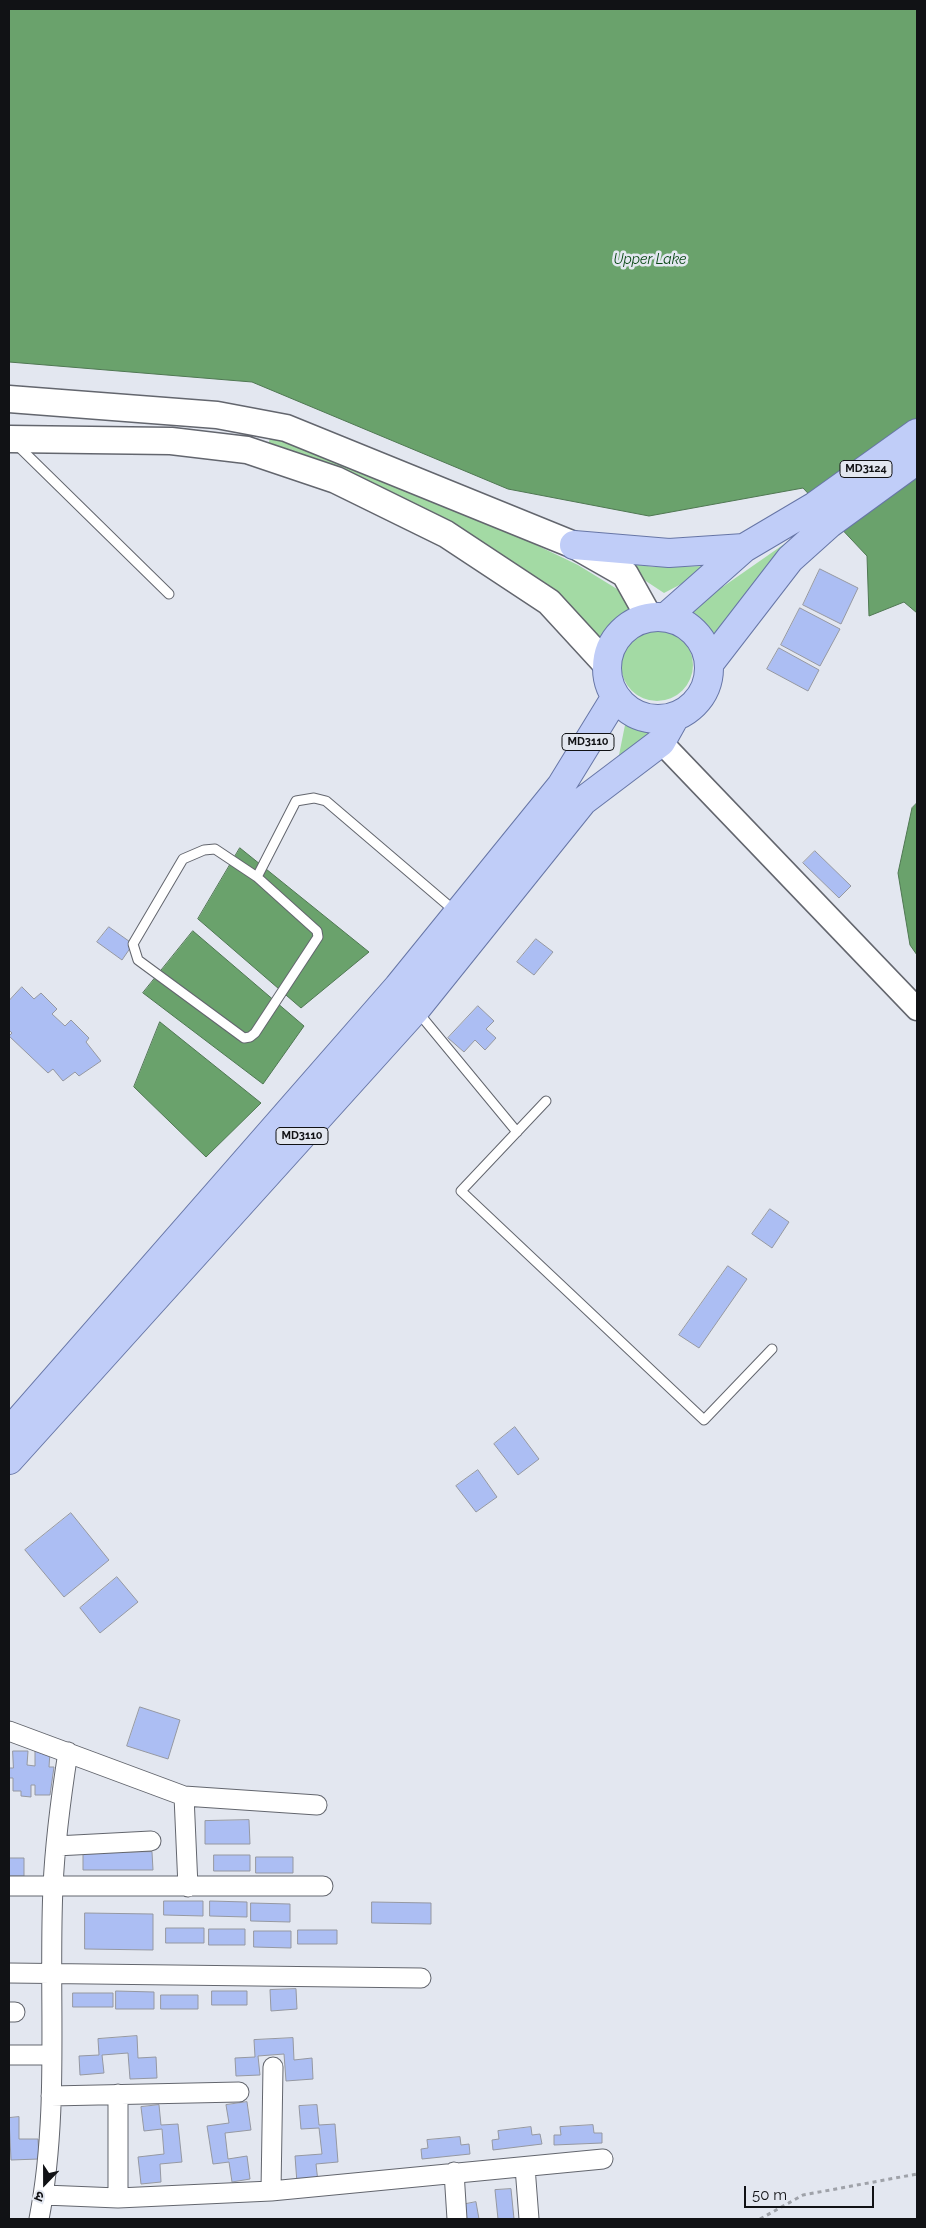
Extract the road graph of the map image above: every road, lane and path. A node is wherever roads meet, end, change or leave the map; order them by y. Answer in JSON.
{"nodes":[{"id":1,"x":9,"y":399,"type":"edge"},
{"id":2,"x":917,"y":433,"type":"edge"},
{"id":3,"x":10,"y":439,"type":"edge"},
{"id":4,"x":917,"y":460,"type":"edge"},
{"id":5,"x":822,"y":515,"type":"junction"},
{"id":6,"x":574,"y":544,"type":"junction"},
{"id":7,"x":744,"y":548,"type":"junction"},
{"id":8,"x":169,"y":594,"type":"dead end"},
{"id":9,"x":658,"y":617,"type":"junction"},
{"id":10,"x":606,"y":664,"type":"junction"},
{"id":11,"x":709,"y":664,"type":"junction"},
{"id":12,"x":615,"y":698,"type":"junction"},
{"id":13,"x":676,"y":717,"type":"junction"},
{"id":14,"x":661,"y":742,"type":"junction"},
{"id":15,"x":257,"y":877,"type":"junction"},
{"id":16,"x":458,"y":913,"type":"junction"},
{"id":17,"x":407,"y":998,"type":"junction"},
{"id":18,"x":917,"y":1009,"type":"edge"},
{"id":19,"x":546,"y":1102,"type":"dead end"},
{"id":20,"x":517,"y":1132,"type":"junction"},
{"id":21,"x":772,"y":1349,"type":"dead end"},
{"id":22,"x":15,"y":1419,"type":"edge"},
{"id":23,"x":9,"y":1460,"type":"edge"},
{"id":24,"x":9,"y":1731,"type":"edge"},
{"id":25,"x":68,"y":1752,"type":"junction"},
{"id":26,"x":184,"y":1796,"type":"junction"},
{"id":27,"x":317,"y":1805,"type":"dead end"},
{"id":28,"x":150,"y":1841,"type":"dead end"},
{"id":29,"x":56,"y":1846,"type":"junction"},
{"id":30,"x":9,"y":1886,"type":"edge"},
{"id":31,"x":324,"y":1886,"type":"dead end"},
{"id":32,"x":53,"y":1887,"type":"junction"},
{"id":33,"x":188,"y":1887,"type":"junction"},
{"id":34,"x":9,"y":1973,"type":"edge"},
{"id":35,"x":52,"y":1973,"type":"junction"},
{"id":36,"x":421,"y":1978,"type":"dead end"},
{"id":37,"x":51,"y":2054,"type":"junction"},
{"id":38,"x":9,"y":2055,"type":"edge"},
{"id":39,"x":273,"y":2066,"type":"dead end"},
{"id":40,"x":239,"y":2092,"type":"dead end"},
{"id":41,"x":118,"y":2094,"type":"junction"},
{"id":42,"x":51,"y":2096,"type":"junction"},
{"id":43,"x":604,"y":2160,"type":"dead end"},
{"id":44,"x":525,"y":2167,"type":"junction"},
{"id":45,"x":454,"y":2172,"type":"junction"},
{"id":46,"x":917,"y":2174,"type":"edge"},
{"id":47,"x":271,"y":2191,"type":"junction"},
{"id":48,"x":44,"y":2195,"type":"junction"},
{"id":49,"x":118,"y":2198,"type":"junction"},
{"id":50,"x":39,"y":2219,"type":"edge"},
{"id":51,"x":456,"y":2219,"type":"edge"},
{"id":52,"x":529,"y":2219,"type":"edge"},
{"id":53,"x":760,"y":2219,"type":"edge"}],
"edges":[{"from":1,"to":6,"type":"main road"},
{"from":2,"to":5,"type":"main road","number":"MD3124"},
{"from":3,"to":8,"type":"lane"},
{"from":3,"to":10,"type":"main road"},
{"from":4,"to":5,"type":"main road","number":"MD3124"},
{"from":5,"to":7,"type":"main road","number":"MD3124"},
{"from":5,"to":11,"type":"main road"},
{"from":6,"to":7,"type":"main road"},
{"from":6,"to":9,"type":"main road"},
{"from":7,"to":9,"type":"main road"},
{"from":9,"to":10,"type":"main road"},
{"from":9,"to":11,"type":"main road"},
{"from":10,"to":12,"type":"main road"},
{"from":11,"to":13,"type":"main road"},
{"from":12,"to":13,"type":"main road"},
{"from":12,"to":16,"type":"main road","number":"MD3110"},
{"from":13,"to":14,"type":"main road"},
{"from":14,"to":17,"type":"main road","number":"MD3110"},
{"from":14,"to":18,"type":"street"},
{"from":15,"to":15,"type":"lane"},
{"from":15,"to":16,"type":"lane"},
{"from":16,"to":17,"type":"main road","number":"MD3110"},
{"from":17,"to":20,"type":"lane"},
{"from":17,"to":22,"type":"main road","number":"MD3110"},
{"from":17,"to":23,"type":"main road","number":"MD3110"},
{"from":19,"to":20,"type":"lane"},
{"from":20,"to":21,"type":"lane"},
{"from":24,"to":25,"type":"street"},
{"from":25,"to":26,"type":"street"},
{"from":25,"to":29,"type":"street"},
{"from":26,"to":27,"type":"street"},
{"from":26,"to":33,"type":"street"},
{"from":28,"to":29,"type":"street"},
{"from":29,"to":32,"type":"street"},
{"from":30,"to":32,"type":"street"},
{"from":31,"to":33,"type":"street"},
{"from":32,"to":33,"type":"street"},
{"from":32,"to":35,"type":"street"},
{"from":34,"to":35,"type":"street"},
{"from":35,"to":36,"type":"street"},
{"from":35,"to":37,"type":"street"},
{"from":37,"to":38,"type":"street"},
{"from":37,"to":42,"type":"street"},
{"from":39,"to":47,"type":"street"},
{"from":40,"to":41,"type":"street"},
{"from":41,"to":42,"type":"street"},
{"from":41,"to":49,"type":"street"},
{"from":42,"to":48,"type":"street"},
{"from":43,"to":44,"type":"street"},
{"from":44,"to":45,"type":"street"},
{"from":44,"to":52,"type":"street"},
{"from":45,"to":47,"type":"street"},
{"from":45,"to":51,"type":"street"},
{"from":46,"to":53,"type":"path"},
{"from":47,"to":49,"type":"street"},
{"from":48,"to":49,"type":"street"},
{"from":48,"to":50,"type":"street"}]}
